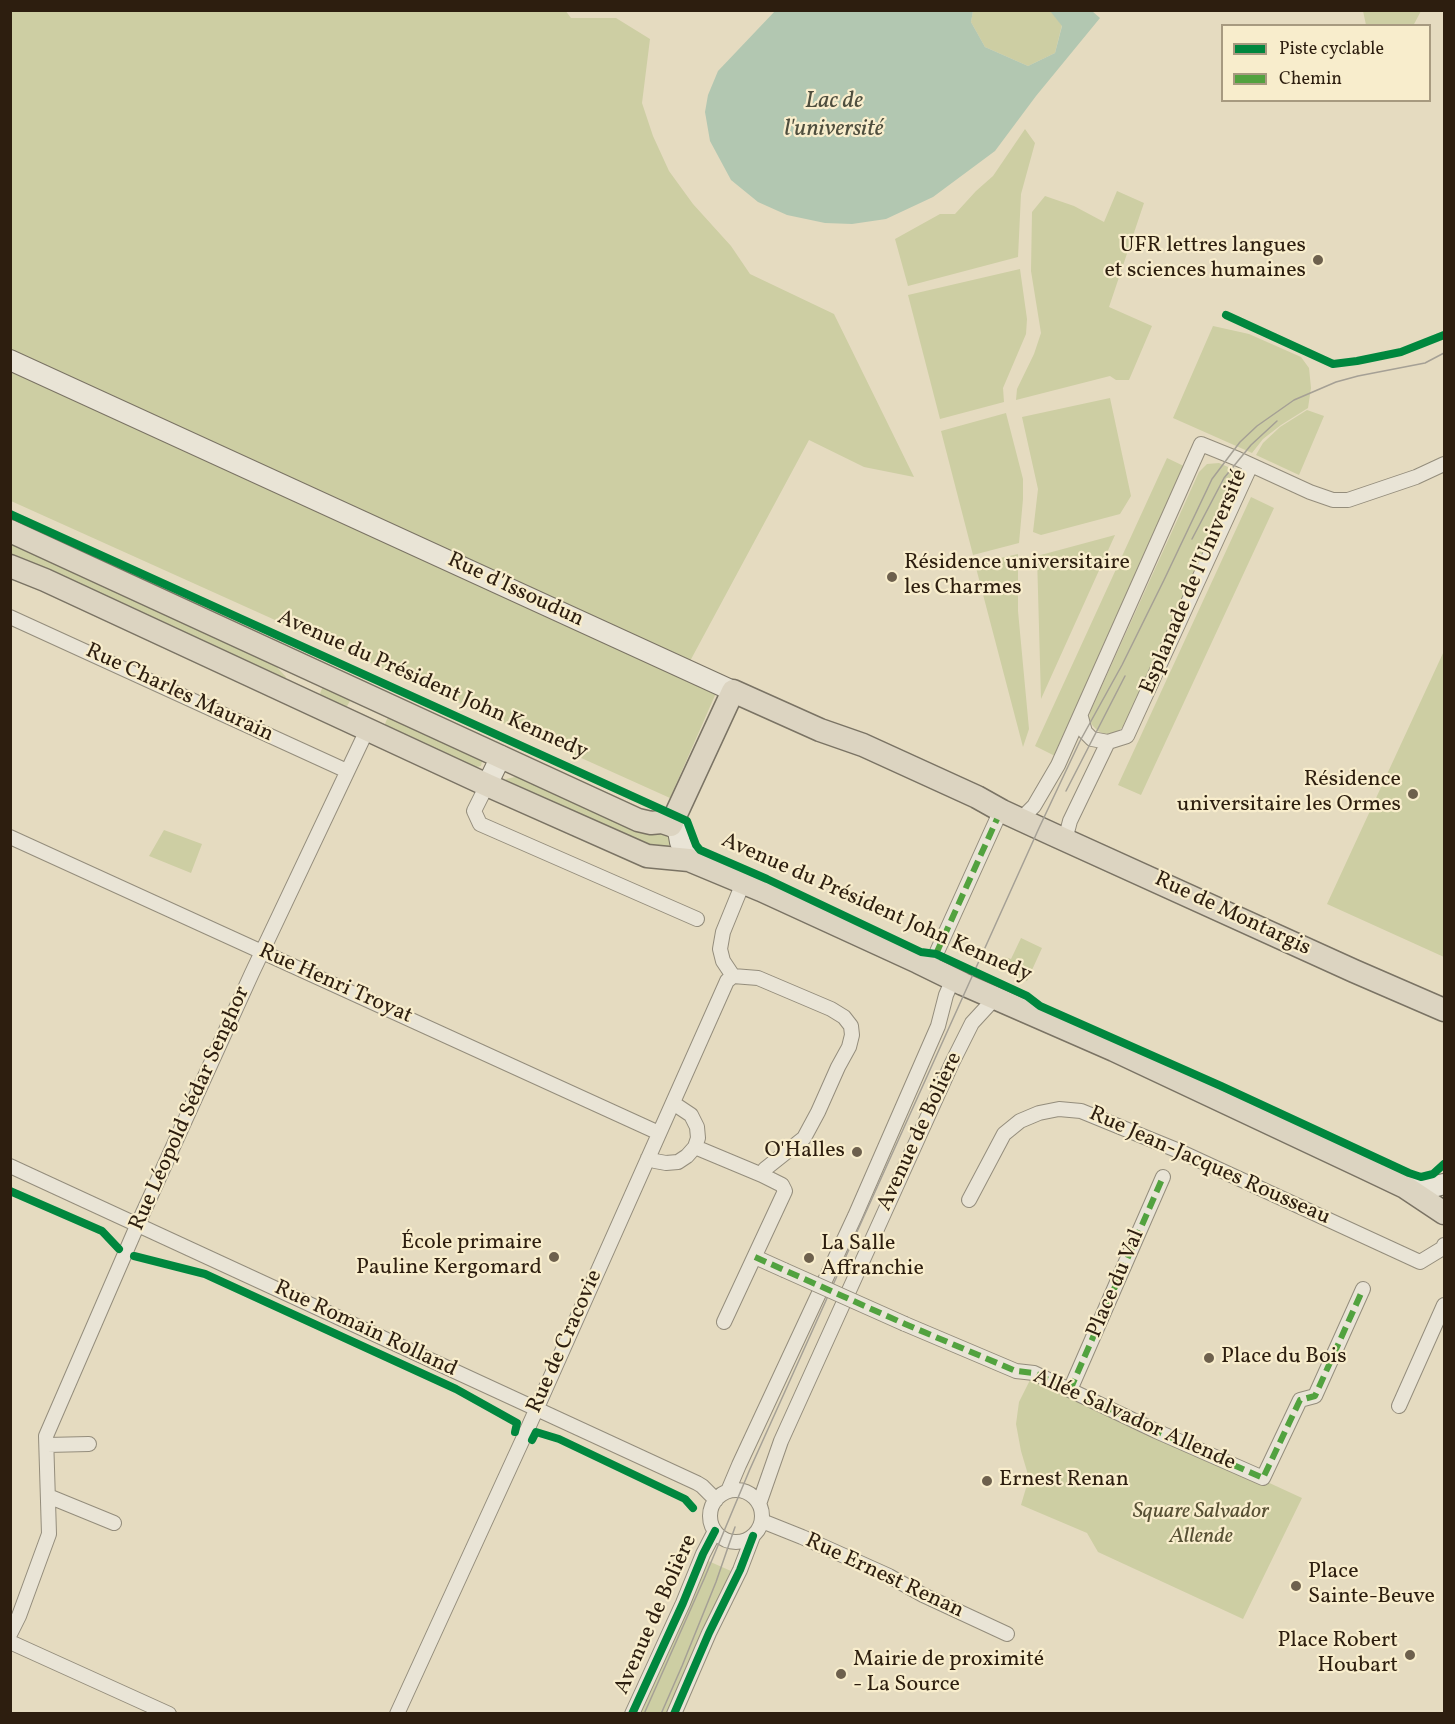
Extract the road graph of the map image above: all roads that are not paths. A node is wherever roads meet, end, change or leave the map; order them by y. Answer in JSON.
{"nodes":[{"id":1,"x":10,"y":360,"type":"edge"},
{"id":2,"x":1444,"y":464,"type":"edge"},
{"id":3,"x":1251,"y":465,"type":"junction"},
{"id":4,"x":10,"y":531,"type":"edge"},
{"id":5,"x":10,"y":566,"type":"edge"},
{"id":6,"x":10,"y":617,"type":"edge"},
{"id":7,"x":733,"y":691,"type":"junction"},
{"id":8,"x":380,"y":702,"type":"junction"},
{"id":9,"x":1081,"y":717,"type":"junction"},
{"id":10,"x":367,"y":730,"type":"junction"},
{"id":11,"x":1108,"y":742,"type":"junction"},
{"id":12,"x":501,"y":756,"type":"junction"},
{"id":13,"x":347,"y":771,"type":"junction"},
{"id":14,"x":487,"y":785,"type":"junction"},
{"id":15,"x":997,"y":819,"type":"dead end"},
{"id":16,"x":1020,"y":820,"type":"junction"},
{"id":17,"x":671,"y":825,"type":"junction"},
{"id":18,"x":10,"y":837,"type":"edge"},
{"id":19,"x":1065,"y":840,"type":"junction"},
{"id":20,"x":689,"y":860,"type":"junction"},
{"id":21,"x":743,"y":883,"type":"junction"},
{"id":22,"x":697,"y":919,"type":"dead end"},
{"id":23,"x":262,"y":952,"type":"junction"},
{"id":24,"x":936,"y":954,"type":"dead end"},
{"id":25,"x":733,"y":976,"type":"junction"},
{"id":26,"x":953,"y":979,"type":"junction"},
{"id":27,"x":995,"y":998,"type":"junction"},
{"id":28,"x":1444,"y":1010,"type":"edge"},
{"id":29,"x":673,"y":1103,"type":"junction"},
{"id":30,"x":659,"y":1133,"type":"junction"},
{"id":31,"x":695,"y":1147,"type":"junction"},
{"id":32,"x":648,"y":1158,"type":"junction"},
{"id":33,"x":10,"y":1166,"type":"edge"},
{"id":34,"x":762,"y":1175,"type":"junction"},
{"id":35,"x":1163,"y":1177,"type":"dead end"},
{"id":36,"x":1444,"y":1184,"type":"edge"},
{"id":37,"x":1405,"y":1187,"type":"junction"},
{"id":38,"x":969,"y":1200,"type":"dead end"},
{"id":39,"x":1444,"y":1213,"type":"edge"},
{"id":40,"x":137,"y":1226,"type":"junction"},
{"id":41,"x":1444,"y":1245,"type":"edge"},
{"id":42,"x":755,"y":1257,"type":"junction"},
{"id":43,"x":1363,"y":1289,"type":"dead end"},
{"id":44,"x":1444,"y":1305,"type":"edge"},
{"id":45,"x":724,"y":1322,"type":"dead end"},
{"id":46,"x":1070,"y":1390,"type":"junction"},
{"id":47,"x":1399,"y":1406,"type":"dead end"},
{"id":48,"x":537,"y":1409,"type":"junction"},
{"id":49,"x":89,"y":1444,"type":"dead end"},
{"id":50,"x":47,"y":1445,"type":"junction"},
{"id":51,"x":728,"y":1491,"type":"junction"},
{"id":52,"x":48,"y":1496,"type":"junction"},
{"id":53,"x":716,"y":1500,"type":"junction"},
{"id":54,"x":759,"y":1504,"type":"junction"},
{"id":55,"x":762,"y":1521,"type":"junction"},
{"id":56,"x":114,"y":1523,"type":"dead end"},
{"id":57,"x":715,"y":1531,"type":"junction"},
{"id":58,"x":753,"y":1536,"type":"junction"},
{"id":59,"x":10,"y":1634,"type":"edge"},
{"id":60,"x":1007,"y":1634,"type":"dead end"},
{"id":61,"x":10,"y":1642,"type":"edge"},
{"id":62,"x":169,"y":1713,"type":"edge"},
{"id":63,"x":397,"y":1713,"type":"edge"},
{"id":64,"x":632,"y":1713,"type":"edge"},
{"id":65,"x":674,"y":1713,"type":"edge"}],
"edges":[{"from":1,"to":7,"type":"street","name":"Rue d'Issoudun"},
{"from":2,"to":3,"type":"street"},
{"from":3,"to":9,"type":"street","name":"Esplanade de l'Université"},
{"from":3,"to":11,"type":"street","name":"Esplanade de l'Université"},
{"from":4,"to":8,"type":"main road","name":"Avenue du Président John Kennedy"},
{"from":5,"to":10,"type":"main road","name":"Avenue du Président John Kennedy"},
{"from":6,"to":13,"type":"street","name":"Rue Charles Maurain"},
{"from":7,"to":16,"type":"main road","name":"Rue d'Issoudun"},
{"from":7,"to":17,"type":"main road"},
{"from":8,"to":10,"type":"street"},
{"from":8,"to":12,"type":"main road","name":"Avenue du Président John Kennedy"},
{"from":9,"to":11,"type":"street"},
{"from":9,"to":16,"type":"street","name":"Esplanade de l'Université"},
{"from":10,"to":13,"type":"street","name":"Rue Léopold Sédar Senghor"},
{"from":10,"to":14,"type":"main road","name":"Avenue du Président John Kennedy"},
{"from":11,"to":19,"type":"street"},
{"from":12,"to":14,"type":"street"},
{"from":12,"to":17,"type":"main road","name":"Avenue du Président John Kennedy"},
{"from":13,"to":23,"type":"street","name":"Rue Léopold Sédar Senghor"},
{"from":14,"to":20,"type":"main road","name":"Avenue du Président John Kennedy"},
{"from":14,"to":22,"type":"street"},
{"from":15,"to":24,"type":"street"},
{"from":16,"to":19,"type":"main road","name":"Rue de Montargis"},
{"from":17,"to":20,"type":"street"},
{"from":18,"to":23,"type":"street","name":"Rue Henri Troyat"},
{"from":19,"to":28,"type":"main road","name":"Rue de Montargis"},
{"from":20,"to":21,"type":"main road","name":"Avenue du Président John Kennedy"},
{"from":21,"to":25,"type":"street"},
{"from":21,"to":26,"type":"main road","name":"Avenue du Président John Kennedy"},
{"from":23,"to":30,"type":"street","name":"Rue Henri Troyat"},
{"from":23,"to":40,"type":"street","name":"Rue Léopold Sédar Senghor"},
{"from":25,"to":29,"type":"street","name":"Rue de Cracovie"},
{"from":25,"to":34,"type":"street"},
{"from":26,"to":27,"type":"main road","name":"Avenue du Président John Kennedy"},
{"from":26,"to":51,"type":"street","name":"Avenue de Bolière"},
{"from":27,"to":37,"type":"main road","name":"Avenue du Président John Kennedy"},
{"from":27,"to":54,"type":"street","name":"Avenue de Bolière"},
{"from":29,"to":30,"type":"street","name":"Rue de Cracovie"},
{"from":29,"to":31,"type":"street"},
{"from":30,"to":32,"type":"street","name":"Rue de Cracovie"},
{"from":31,"to":32,"type":"street"},
{"from":31,"to":34,"type":"street"},
{"from":32,"to":48,"type":"street","name":"Rue de Cracovie"},
{"from":33,"to":40,"type":"street","name":"Rue Romain Rolland"},
{"from":34,"to":42,"type":"street"},
{"from":35,"to":46,"type":"street","name":"Place du Val"},
{"from":36,"to":37,"type":"street"},
{"from":37,"to":39,"type":"main road","name":"Avenue du Président John Kennedy"},
{"from":38,"to":41,"type":"street","name":"Rue Jean-Jacques Rousseau"},
{"from":40,"to":48,"type":"street","name":"Rue Romain Rolland"},
{"from":40,"to":50,"type":"street","name":"Rue Léopold Sédar Senghor"},
{"from":42,"to":45,"type":"street"},
{"from":42,"to":46,"type":"street","name":"Allée Salvador Allende","bridge":true},
{"from":43,"to":46,"type":"street","name":"Allée Salvador Allende"},
{"from":44,"to":47,"type":"street"},
{"from":48,"to":53,"type":"street","name":"Rue Romain Rolland"},
{"from":48,"to":63,"type":"street","name":"Rue de Cracovie"},
{"from":49,"to":50,"type":"street"},
{"from":50,"to":52,"type":"street","name":"Rue Léopold Sédar Senghor"},
{"from":51,"to":53,"type":"street"},
{"from":51,"to":54,"type":"street"},
{"from":52,"to":56,"type":"street"},
{"from":52,"to":59,"type":"street","name":"Rue Léopold Sédar Senghor"},
{"from":53,"to":57,"type":"street"},
{"from":54,"to":55,"type":"street"},
{"from":55,"to":58,"type":"street"},
{"from":55,"to":60,"type":"street","name":"Rue Ernest Renan"},
{"from":57,"to":58,"type":"street"},
{"from":57,"to":64,"type":"street","name":"Avenue de Bolière"},
{"from":58,"to":65,"type":"street"},
{"from":61,"to":62,"type":"street"}]}
